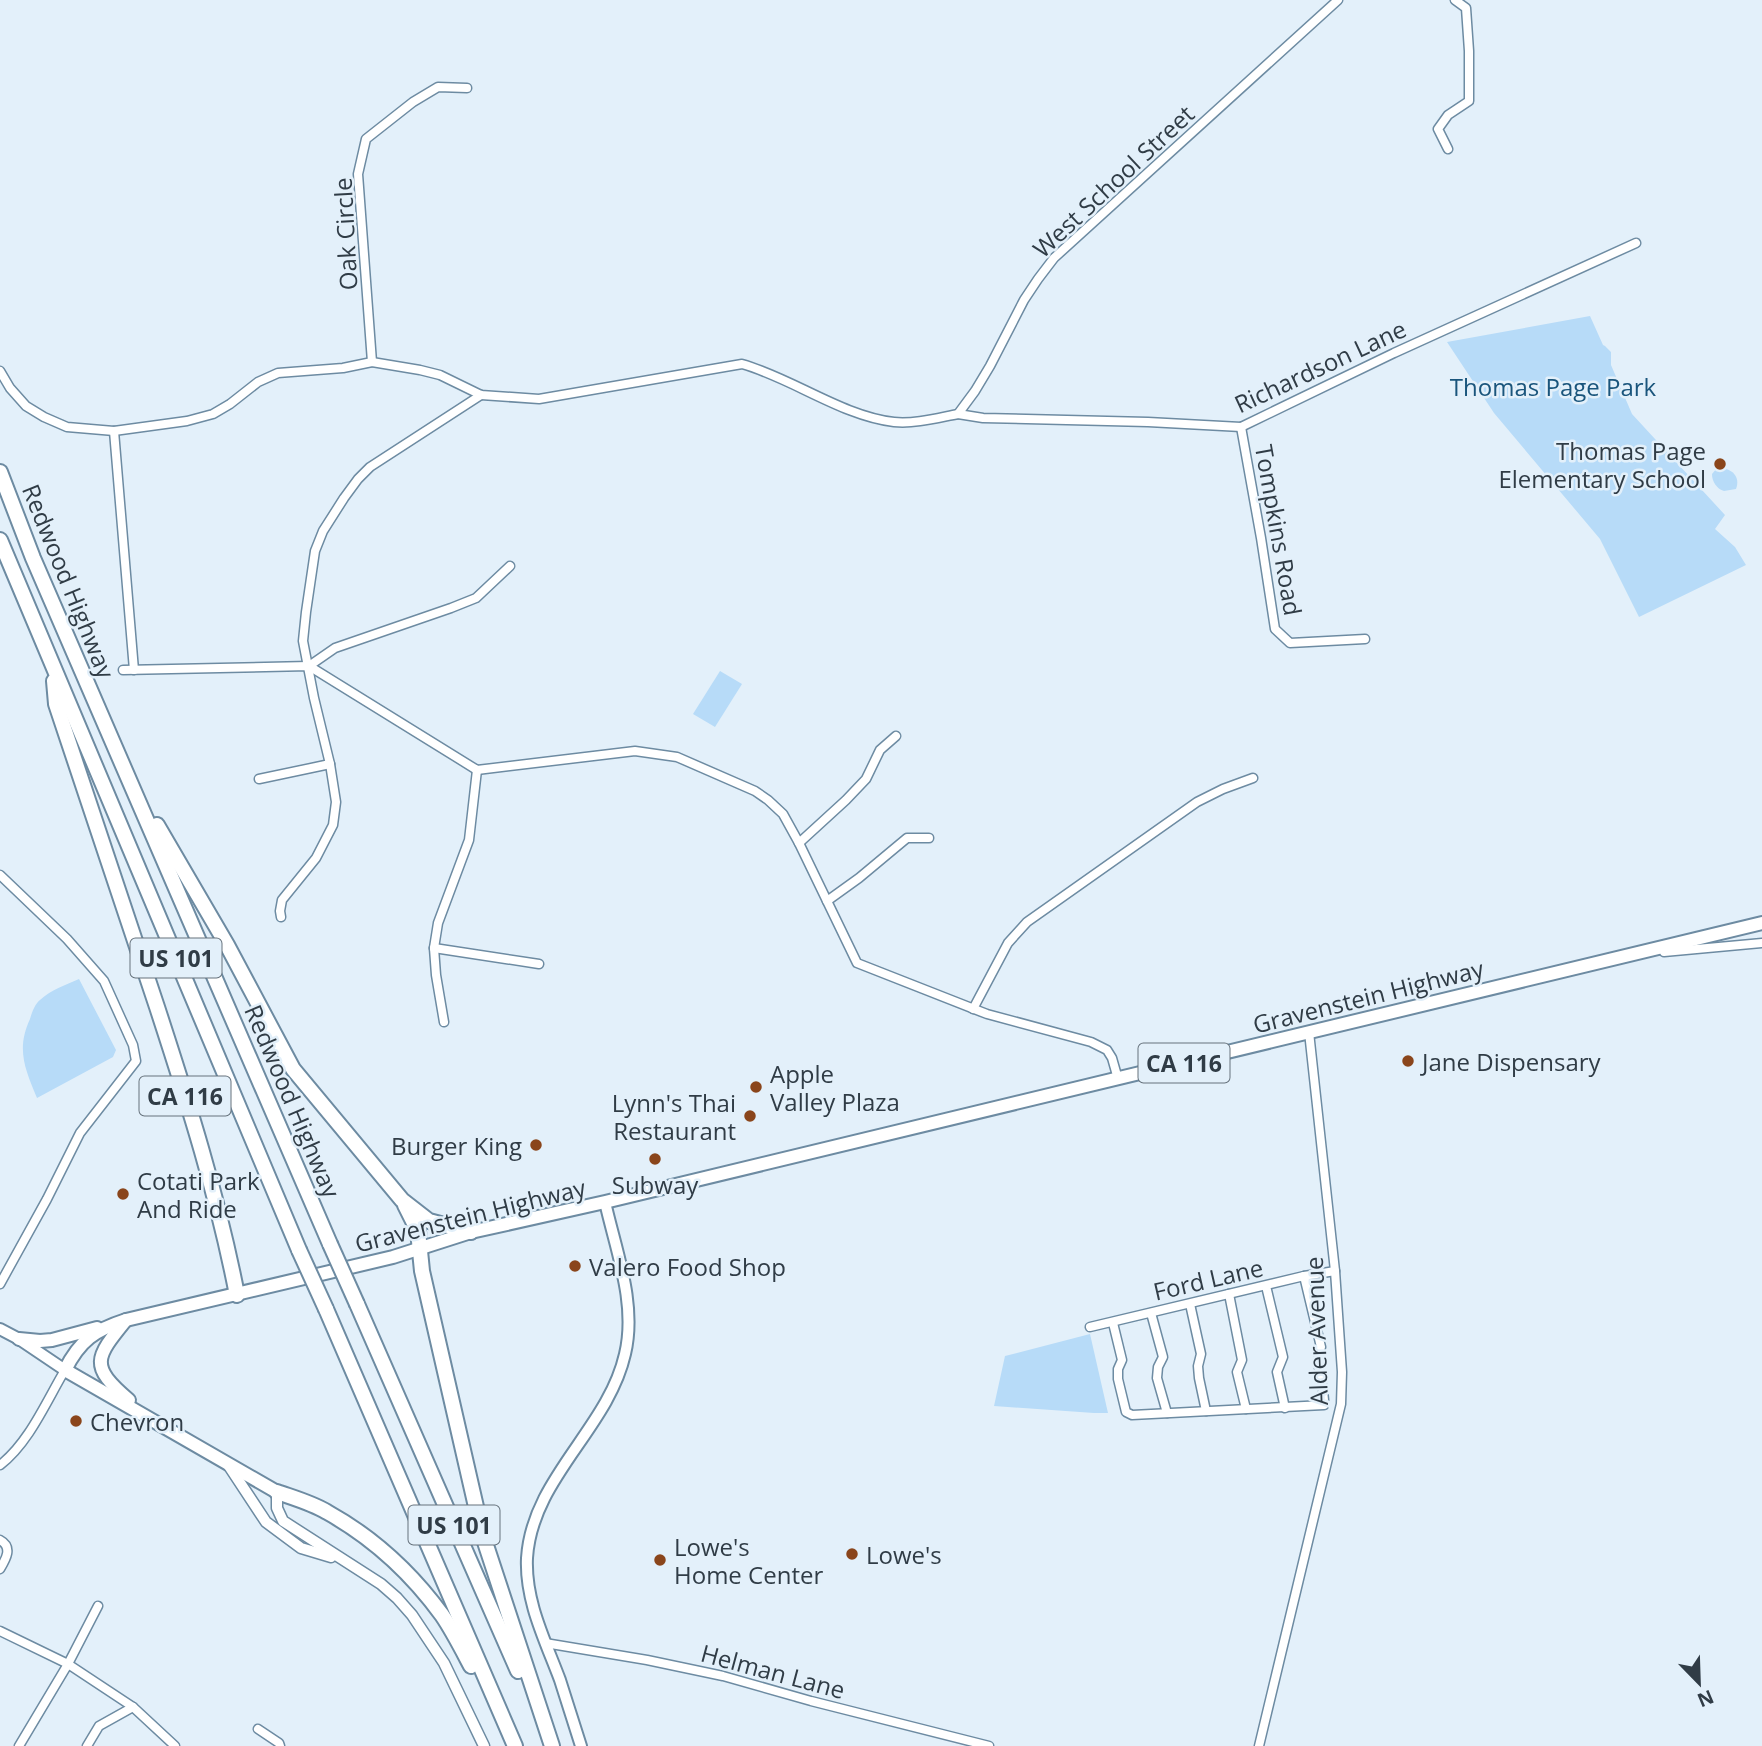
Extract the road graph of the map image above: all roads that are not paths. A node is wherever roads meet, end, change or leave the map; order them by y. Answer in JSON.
{"nodes":[{"id":1,"x":1338,"y":0,"type":"edge"},
{"id":2,"x":1455,"y":0,"type":"edge"},
{"id":3,"x":467,"y":88,"type":"dead end"},
{"id":4,"x":1448,"y":149,"type":"dead end"},
{"id":5,"x":1636,"y":243,"type":"dead end"},
{"id":6,"x":372,"y":362,"type":"junction"},
{"id":7,"x":0,"y":371,"type":"edge"},
{"id":8,"x":481,"y":395,"type":"junction"},
{"id":9,"x":958,"y":414,"type":"junction"},
{"id":10,"x":1241,"y":427,"type":"junction"},
{"id":11,"x":114,"y":431,"type":"junction"},
{"id":12,"x":0,"y":472,"type":"edge"},
{"id":13,"x":0,"y":540,"type":"edge"},
{"id":14,"x":510,"y":566,"type":"dead end"},
{"id":15,"x":1365,"y":639,"type":"dead end"},
{"id":16,"x":52,"y":666,"type":"junction"},
{"id":17,"x":309,"y":666,"type":"junction"},
{"id":18,"x":123,"y":670,"type":"dead end"},
{"id":19,"x":134,"y":670,"type":"junction"},
{"id":20,"x":895,"y":736,"type":"dead end"},
{"id":21,"x":330,"y":764,"type":"junction"},
{"id":22,"x":477,"y":771,"type":"junction"},
{"id":23,"x":127,"y":776,"type":"junction"},
{"id":24,"x":1253,"y":778,"type":"dead end"},
{"id":25,"x":259,"y":779,"type":"dead end"},
{"id":26,"x":929,"y":838,"type":"dead end"},
{"id":27,"x":799,"y":843,"type":"junction"},
{"id":28,"x":0,"y":875,"type":"edge"},
{"id":29,"x":827,"y":901,"type":"junction"},
{"id":30,"x":282,"y":917,"type":"dead end"},
{"id":31,"x":1762,"y":923,"type":"edge"},
{"id":32,"x":1762,"y":943,"type":"edge"},
{"id":33,"x":434,"y":948,"type":"junction"},
{"id":34,"x":1620,"y":957,"type":"junction"},
{"id":35,"x":539,"y":964,"type":"dead end"},
{"id":36,"x":973,"y":1009,"type":"junction"},
{"id":37,"x":444,"y":1022,"type":"dead end"},
{"id":38,"x":1310,"y":1032,"type":"junction"},
{"id":39,"x":1118,"y":1079,"type":"junction"},
{"id":40,"x":402,"y":1200,"type":"junction"},
{"id":41,"x":605,"y":1202,"type":"junction"},
{"id":42,"x":471,"y":1232,"type":"junction"},
{"id":43,"x":420,"y":1249,"type":"junction"},
{"id":44,"x":1335,"y":1271,"type":"junction"},
{"id":45,"x":1304,"y":1276,"type":"junction"},
{"id":46,"x":0,"y":1284,"type":"edge"},
{"id":47,"x":1266,"y":1286,"type":"junction"},
{"id":48,"x":1229,"y":1294,"type":"junction"},
{"id":49,"x":237,"y":1295,"type":"junction"},
{"id":50,"x":1191,"y":1304,"type":"junction"},
{"id":51,"x":1152,"y":1313,"type":"junction"},
{"id":52,"x":126,"y":1320,"type":"junction"},
{"id":53,"x":1113,"y":1322,"type":"junction"},
{"id":54,"x":111,"y":1325,"type":"junction"},
{"id":55,"x":1090,"y":1327,"type":"dead end"},
{"id":56,"x":0,"y":1329,"type":"edge"},
{"id":57,"x":19,"y":1339,"type":"junction"},
{"id":58,"x":65,"y":1370,"type":"junction"},
{"id":59,"x":1285,"y":1408,"type":"junction"},
{"id":60,"x":1246,"y":1409,"type":"junction"},
{"id":61,"x":1206,"y":1411,"type":"junction"},
{"id":62,"x":1167,"y":1413,"type":"junction"},
{"id":63,"x":150,"y":1419,"type":"junction"},
{"id":64,"x":227,"y":1462,"type":"junction"},
{"id":65,"x":0,"y":1465,"type":"edge"},
{"id":66,"x":277,"y":1492,"type":"junction"},
{"id":67,"x":0,"y":1540,"type":"edge"},
{"id":68,"x":342,"y":1560,"type":"junction"},
{"id":69,"x":0,"y":1569,"type":"edge"},
{"id":70,"x":98,"y":1606,"type":"dead end"},
{"id":71,"x":0,"y":1631,"type":"edge"},
{"id":72,"x":545,"y":1643,"type":"junction"},
{"id":73,"x":68,"y":1664,"type":"junction"},
{"id":74,"x":133,"y":1707,"type":"junction"},
{"id":75,"x":258,"y":1729,"type":"dead end"},
{"id":76,"x":19,"y":1746,"type":"edge"},
{"id":77,"x":87,"y":1746,"type":"edge"},
{"id":78,"x":175,"y":1746,"type":"edge"},
{"id":79,"x":280,"y":1746,"type":"edge"},
{"id":80,"x":484,"y":1746,"type":"edge"},
{"id":81,"x":514,"y":1746,"type":"edge"},
{"id":82,"x":552,"y":1746,"type":"edge"},
{"id":83,"x":581,"y":1746,"type":"edge"},
{"id":84,"x":989,"y":1746,"type":"edge"},
{"id":85,"x":1259,"y":1746,"type":"edge"}],
"edges":[{"from":1,"to":9,"type":"street","name":"West School Street"},
{"from":2,"to":4,"type":"street"},
{"from":3,"to":6,"type":"street","name":"Oak Circle"},
{"from":5,"to":10,"type":"street","name":"Richardson Lane"},
{"from":6,"to":8,"type":"street"},
{"from":6,"to":11,"type":"street"},
{"from":7,"to":11,"type":"street"},
{"from":8,"to":9,"type":"street"},
{"from":8,"to":17,"type":"street"},
{"from":9,"to":10,"type":"street","name":"Richardson Lane"},
{"from":10,"to":15,"type":"street","name":"Tompkins Road"},
{"from":11,"to":19,"type":"street"},
{"from":12,"to":23,"type":"highway","name":"Redwood Highway","number":"US 101"},
{"from":13,"to":16,"type":"highway","name":"Redwood Highway","number":"US 101"},
{"from":14,"to":17,"type":"street"},
{"from":16,"to":49,"type":"highway","number":"CA 116"},
{"from":16,"to":81,"type":"highway","name":"Redwood Highway","number":"US 101","bridge":true},
{"from":17,"to":19,"type":"street"},
{"from":17,"to":21,"type":"street"},
{"from":17,"to":22,"type":"street"},
{"from":18,"to":19,"type":"street"},
{"from":20,"to":27,"type":"street"},
{"from":21,"to":25,"type":"street"},
{"from":21,"to":30,"type":"street"},
{"from":22,"to":27,"type":"street"},
{"from":22,"to":33,"type":"street"},
{"from":23,"to":40,"type":"highway","number":"CA 116"},
{"from":23,"to":82,"type":"highway","name":"Redwood Highway","number":"US 101","bridge":true},
{"from":24,"to":36,"type":"street"},
{"from":26,"to":29,"type":"street"},
{"from":27,"to":29,"type":"street"},
{"from":28,"to":46,"type":"street"},
{"from":29,"to":36,"type":"street"},
{"from":31,"to":34,"type":"main road","name":"Gravenstein Highway","number":"CA 116"},
{"from":32,"to":34,"type":"street"},
{"from":33,"to":35,"type":"street"},
{"from":33,"to":37,"type":"street"},
{"from":34,"to":38,"type":"main road","name":"Gravenstein Highway","number":"CA 116"},
{"from":36,"to":39,"type":"street"},
{"from":38,"to":39,"type":"main road","name":"Gravenstein Highway","number":"CA 116"},
{"from":38,"to":44,"type":"street","name":"Alder Avenue"},
{"from":39,"to":41,"type":"main road","name":"Gravenstein Highway","number":"CA 116"},
{"from":40,"to":42,"type":"highway","number":"CA 116"},
{"from":40,"to":43,"type":"highway"},
{"from":41,"to":42,"type":"main road","name":"Gravenstein Highway","number":"CA 116"},
{"from":41,"to":72,"type":"main road"},
{"from":42,"to":43,"type":"main road","name":"Gravenstein Highway","number":"CA 116"},
{"from":43,"to":49,"type":"main road","name":"Gravenstein Highway","number":"CA 116"},
{"from":43,"to":82,"type":"highway"},
{"from":44,"to":45,"type":"street","name":"Ford Lane"},
{"from":44,"to":85,"type":"street","name":"Alder Avenue"},
{"from":45,"to":47,"type":"street","name":"Ford Lane"},
{"from":45,"to":59,"type":"street"},
{"from":47,"to":48,"type":"street","name":"Ford Lane"},
{"from":47,"to":59,"type":"street"},
{"from":48,"to":50,"type":"street","name":"Ford Lane"},
{"from":48,"to":60,"type":"street"},
{"from":49,"to":52,"type":"main road","name":"Gravenstein Highway"},
{"from":50,"to":51,"type":"street","name":"Ford Lane"},
{"from":50,"to":61,"type":"street"},
{"from":51,"to":53,"type":"street","name":"Ford Lane"},
{"from":51,"to":62,"type":"street"},
{"from":52,"to":54,"type":"main road","name":"Gravenstein Highway"},
{"from":52,"to":63,"type":"main road"},
{"from":53,"to":55,"type":"street","name":"Ford Lane"},
{"from":53,"to":62,"type":"street"},
{"from":54,"to":57,"type":"main road"},
{"from":54,"to":58,"type":"main road","name":"Gravenstein Highway"},
{"from":56,"to":57,"type":"main road"},
{"from":57,"to":58,"type":"main road"},
{"from":58,"to":63,"type":"main road"},
{"from":58,"to":65,"type":"street"},
{"from":59,"to":60,"type":"street"},
{"from":60,"to":61,"type":"street"},
{"from":61,"to":62,"type":"street"},
{"from":63,"to":64,"type":"main road"},
{"from":64,"to":66,"type":"main road"},
{"from":64,"to":68,"type":"street"},
{"from":66,"to":68,"type":"street"},
{"from":66,"to":81,"type":"highway"},
{"from":67,"to":69,"type":"street"},
{"from":68,"to":80,"type":"street"},
{"from":70,"to":73,"type":"street"},
{"from":71,"to":73,"type":"street"},
{"from":72,"to":83,"type":"main road"},
{"from":72,"to":84,"type":"street","name":"Helman Lane"},
{"from":73,"to":74,"type":"street"},
{"from":73,"to":76,"type":"street"},
{"from":74,"to":77,"type":"street"},
{"from":74,"to":78,"type":"street"},
{"from":75,"to":79,"type":"street"}]}
